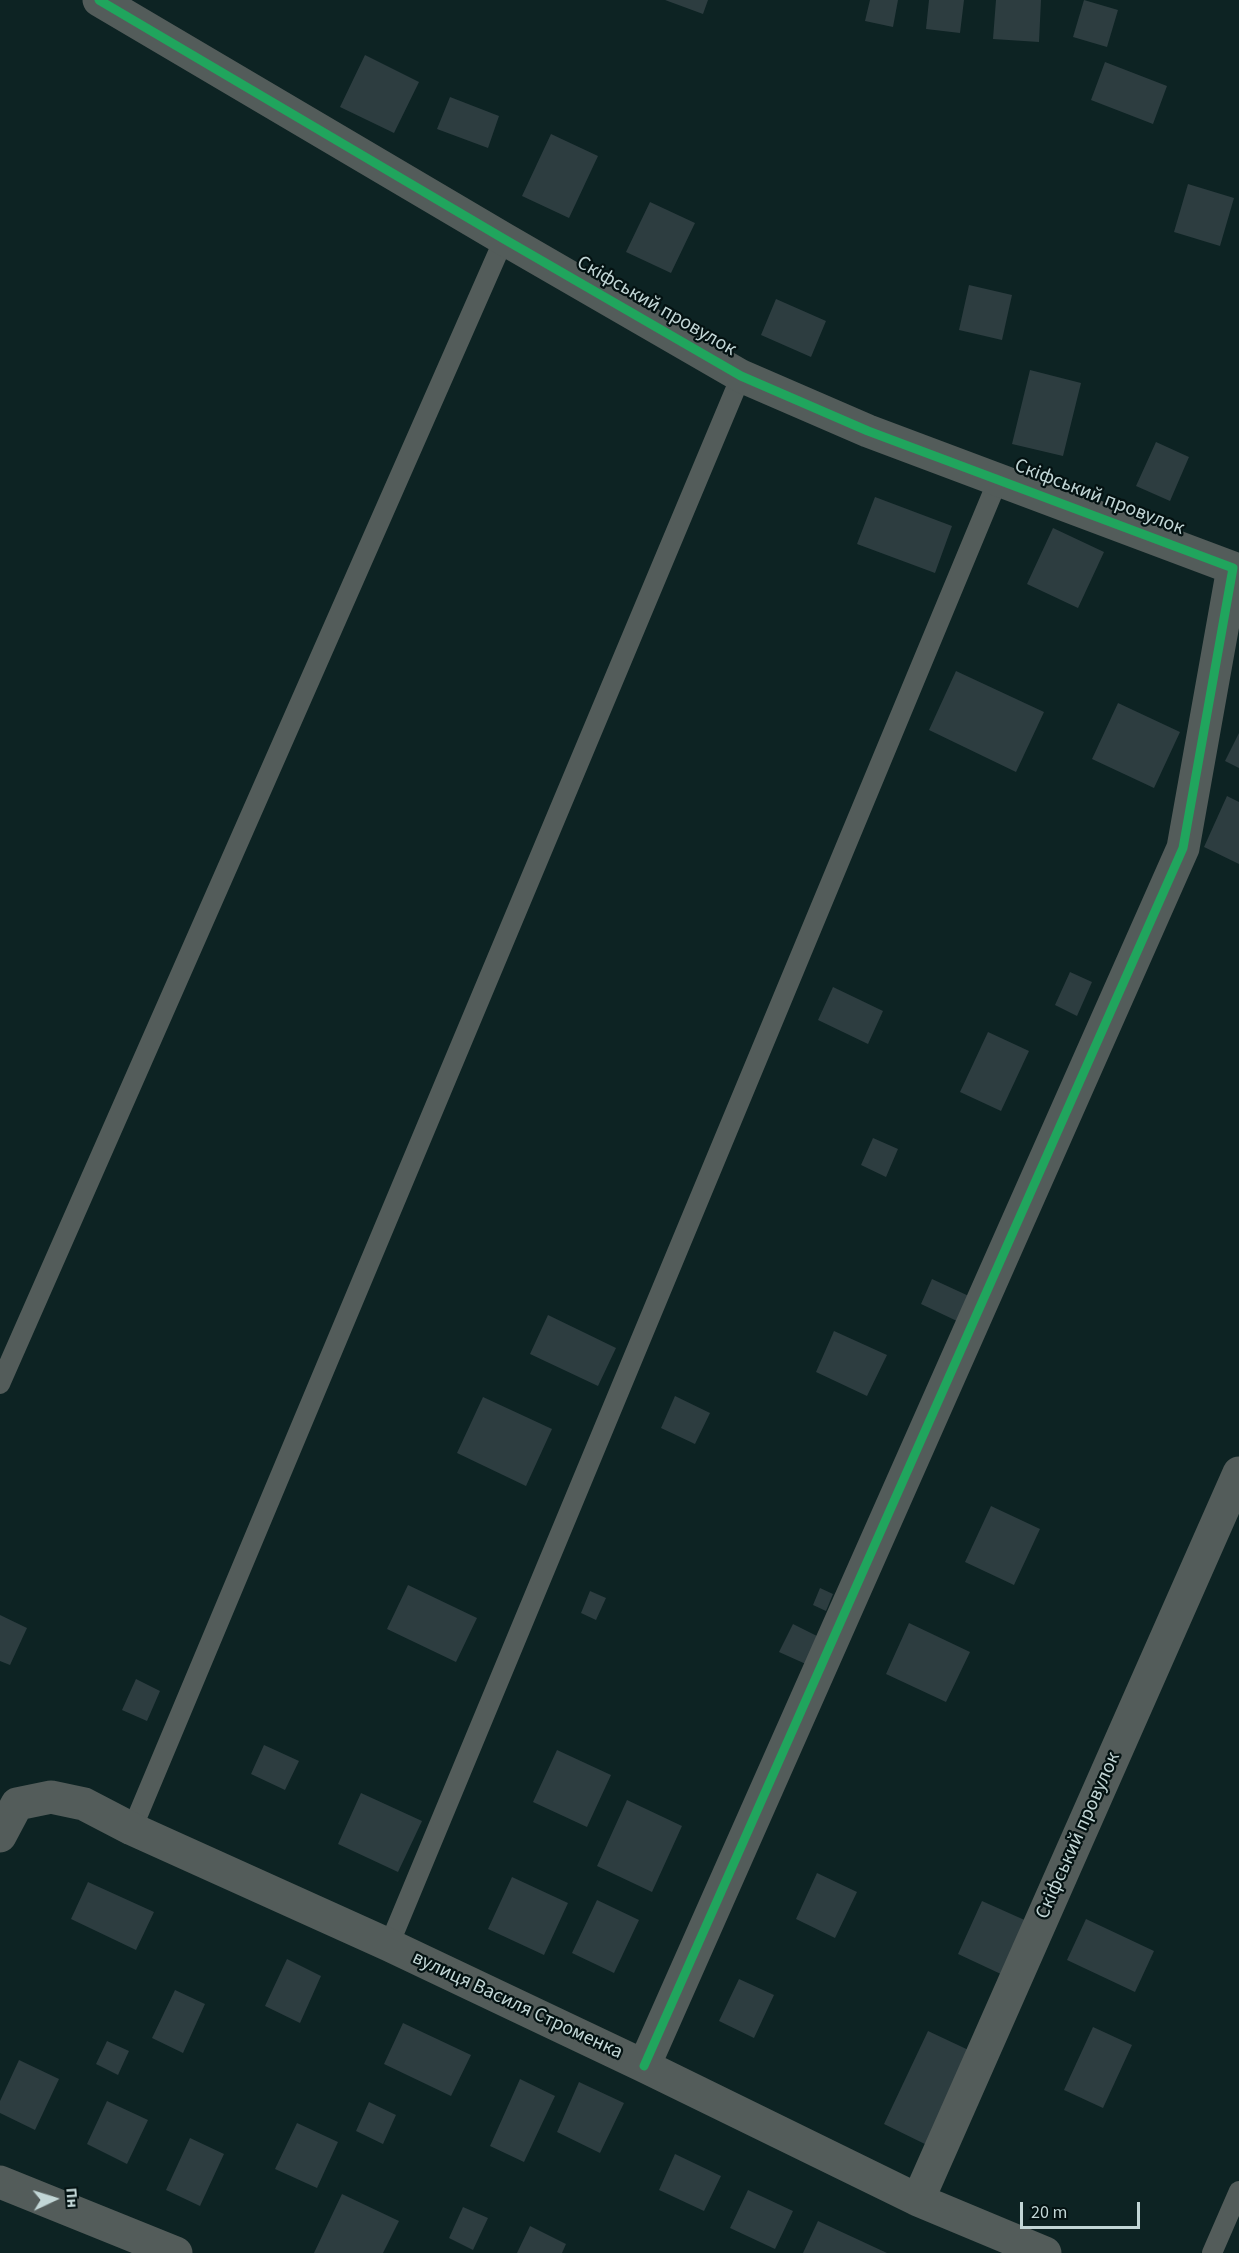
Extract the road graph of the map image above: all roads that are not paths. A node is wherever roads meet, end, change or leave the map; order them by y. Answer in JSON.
{"nodes":[{"id":1,"x":99,"y":0,"type":"edge"},
{"id":2,"x":504,"y":239,"type":"junction"},
{"id":3,"x":741,"y":376,"type":"junction"},
{"id":4,"x":998,"y":480,"type":"junction"},
{"id":5,"x":0,"y":1384,"type":"edge"},
{"id":6,"x":1239,"y":1473,"type":"edge"},
{"id":7,"x":8,"y":1798,"type":"edge"},
{"id":8,"x":132,"y":1829,"type":"junction"},
{"id":9,"x":0,"y":1836,"type":"edge"},
{"id":10,"x":389,"y":1945,"type":"junction"},
{"id":11,"x":644,"y":2066,"type":"junction"},
{"id":12,"x":0,"y":2182,"type":"edge"},
{"id":13,"x":1239,"y":2191,"type":"edge"},
{"id":14,"x":918,"y":2200,"type":"junction"},
{"id":15,"x":176,"y":2253,"type":"edge"},
{"id":16,"x":1045,"y":2253,"type":"edge"},
{"id":17,"x":1212,"y":2253,"type":"edge"}],
"edges":[{"from":1,"to":2,"type":"street","name":"Скіфський провулок"},
{"from":2,"to":3,"type":"street","name":"Скіфський провулок"},
{"from":2,"to":5,"type":"lane"},
{"from":3,"to":4,"type":"street","name":"Скіфський провулок"},
{"from":3,"to":8,"type":"lane"},
{"from":4,"to":10,"type":"lane"},
{"from":4,"to":11,"type":"street","name":"Скіфський провулок"},
{"from":6,"to":14,"type":"street","name":"Скіфський провулок"},
{"from":7,"to":8,"type":"street","name":"вулиця Василя Строменка"},
{"from":7,"to":9,"type":"street"},
{"from":8,"to":10,"type":"street","name":"вулиця Василя Строменка"},
{"from":10,"to":11,"type":"street","name":"вулиця Василя Строменка"},
{"from":11,"to":14,"type":"street","name":"вулиця Василя Строменка"},
{"from":12,"to":15,"type":"street"},
{"from":13,"to":17,"type":"lane"},
{"from":14,"to":16,"type":"street","name":"вулиця Василя Строменка"}]}
